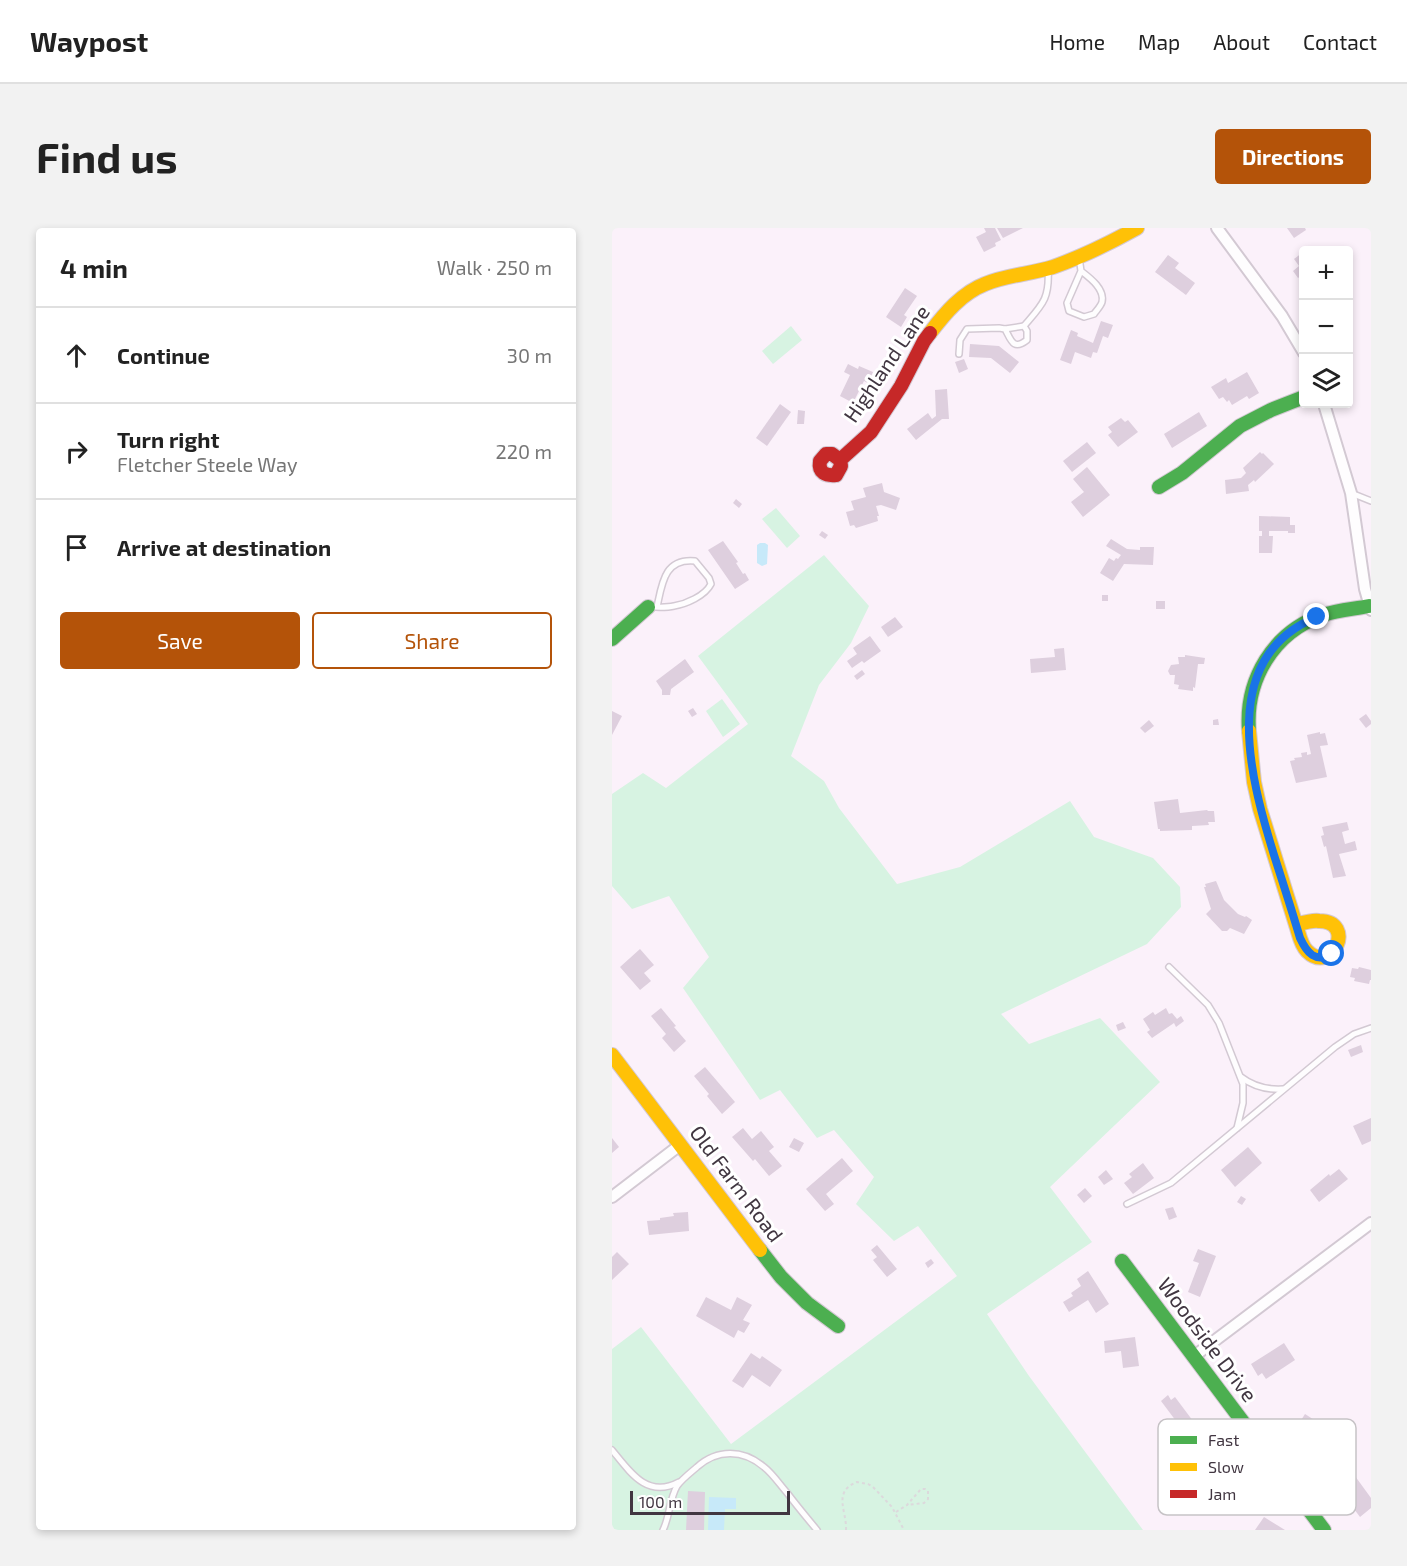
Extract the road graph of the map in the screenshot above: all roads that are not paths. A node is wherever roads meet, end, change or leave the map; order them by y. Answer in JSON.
{"nodes":[{"id":1,"x":1137,"y":228,"type":"edge"},
{"id":2,"x":1217,"y":228,"type":"edge"},
{"id":3,"x":1079,"y":256,"type":"junction"},
{"id":4,"x":1048,"y":268,"type":"junction"},
{"id":5,"x":1082,"y":271,"type":"junction"},
{"id":6,"x":1024,"y":326,"type":"junction"},
{"id":7,"x":1005,"y":329,"type":"junction"},
{"id":8,"x":1299,"y":345,"type":"edge"},
{"id":9,"x":959,"y":354,"type":"dead end"},
{"id":10,"x":1299,"y":399,"type":"edge"},
{"id":11,"x":1325,"y":408,"type":"edge"},
{"id":12,"x":840,"y":460,"type":"dead end"},
{"id":13,"x":1159,"y":486,"type":"dead end"},
{"id":14,"x":1351,"y":494,"type":"junction"},
{"id":15,"x":1371,"y":501,"type":"edge"},
{"id":16,"x":652,"y":607,"type":"junction"},
{"id":17,"x":1370,"y":608,"type":"edge"},
{"id":18,"x":612,"y":639,"type":"edge"},
{"id":19,"x":1296,"y":925,"type":"junction"},
{"id":20,"x":1169,"y":967,"type":"dead end"},
{"id":21,"x":1371,"y":1028,"type":"edge"},
{"id":22,"x":612,"y":1055,"type":"edge"},
{"id":23,"x":1241,"y":1077,"type":"junction"},
{"id":24,"x":1284,"y":1089,"type":"junction"},
{"id":25,"x":1236,"y":1129,"type":"junction"},
{"id":26,"x":680,"y":1145,"type":"junction"},
{"id":27,"x":612,"y":1197,"type":"edge"},
{"id":28,"x":1127,"y":1204,"type":"dead end"},
{"id":29,"x":1371,"y":1223,"type":"edge"},
{"id":30,"x":1122,"y":1261,"type":"dead end"},
{"id":31,"x":838,"y":1326,"type":"dead end"},
{"id":32,"x":1193,"y":1357,"type":"junction"},
{"id":33,"x":1240,"y":1419,"type":"edge"},
{"id":34,"x":612,"y":1450,"type":"edge"},
{"id":35,"x":681,"y":1482,"type":"junction"},
{"id":36,"x":1313,"y":1515,"type":"edge"},
{"id":37,"x":815,"y":1529,"type":"edge"},
{"id":38,"x":663,"y":1530,"type":"edge"},
{"id":39,"x":1324,"y":1530,"type":"edge"}],
"edges":[{"from":1,"to":3,"type":"street","name":"Highland Lane"},
{"from":2,"to":8,"type":"street"},
{"from":3,"to":4,"type":"street","name":"Highland Lane"},
{"from":3,"to":5,"type":"lane"},
{"from":4,"to":6,"type":"lane"},
{"from":4,"to":12,"type":"street","name":"Highland Lane"},
{"from":5,"to":5,"type":"lane"},
{"from":6,"to":7,"type":"lane"},
{"from":6,"to":7,"type":"lane"},
{"from":7,"to":9,"type":"lane"},
{"from":10,"to":13,"type":"street"},
{"from":11,"to":14,"type":"street"},
{"from":14,"to":15,"type":"lane"},
{"from":14,"to":17,"type":"street"},
{"from":16,"to":16,"type":"lane"},
{"from":16,"to":18,"type":"street"},
{"from":17,"to":19,"type":"street"},
{"from":19,"to":19,"type":"street"},
{"from":20,"to":23,"type":"lane"},
{"from":21,"to":24,"type":"lane"},
{"from":22,"to":26,"type":"street","name":"Old Farm Road"},
{"from":23,"to":24,"type":"lane"},
{"from":23,"to":25,"type":"lane"},
{"from":24,"to":25,"type":"lane"},
{"from":25,"to":28,"type":"lane"},
{"from":26,"to":27,"type":"street"},
{"from":26,"to":31,"type":"street","name":"Old Farm Road"},
{"from":29,"to":32,"type":"street"},
{"from":30,"to":32,"type":"street","name":"Woodside Drive"},
{"from":32,"to":33,"type":"street","name":"Woodside Drive"},
{"from":34,"to":35,"type":"lane"},
{"from":35,"to":37,"type":"lane"},
{"from":35,"to":38,"type":"lane"},
{"from":36,"to":39,"type":"street","name":"Woodside Drive"}]}
